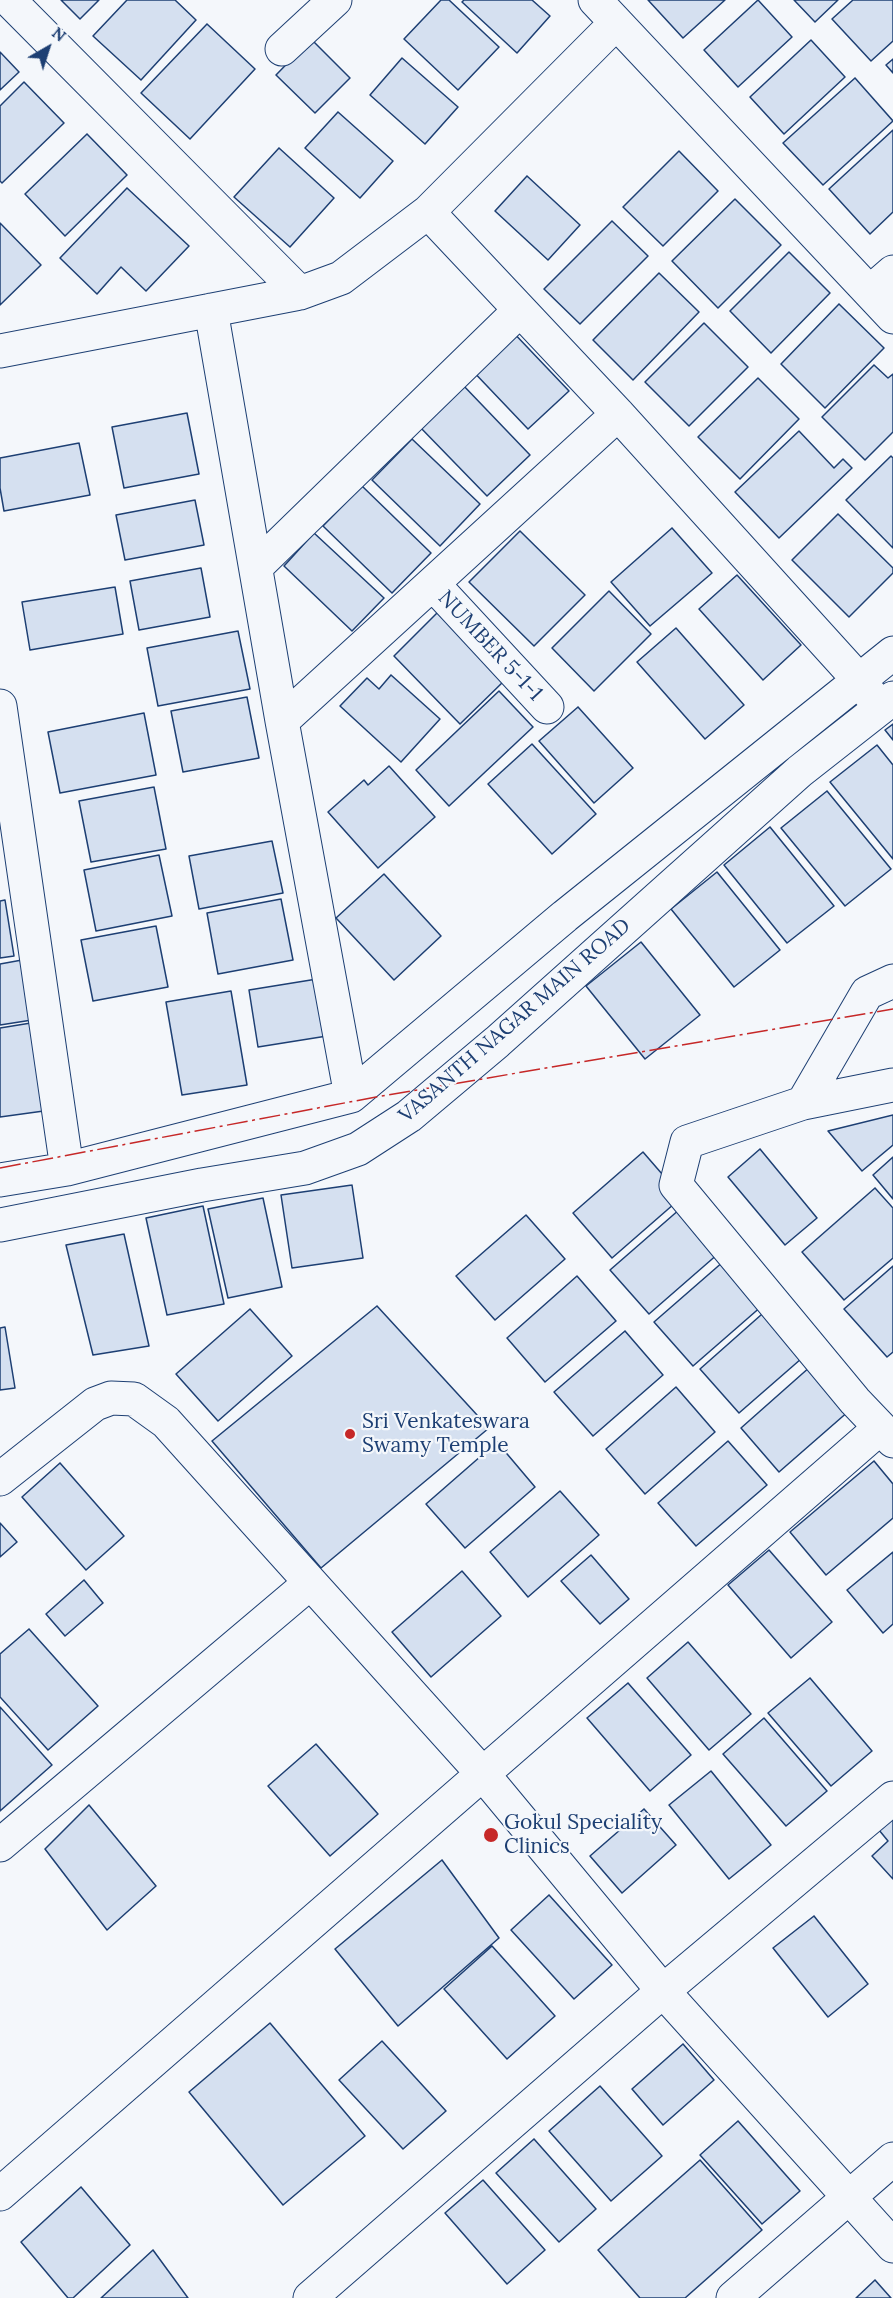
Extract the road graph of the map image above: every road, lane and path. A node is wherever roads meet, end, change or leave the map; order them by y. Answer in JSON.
{"nodes":[{"id":1,"x":9,"y":0,"type":"edge"},
{"id":2,"x":335,"y":0,"type":"edge"},
{"id":3,"x":606,"y":12,"type":"edge"},
{"id":4,"x":282,"y":49,"type":"dead end"},
{"id":5,"x":428,"y":212,"type":"junction"},
{"id":6,"x":882,"y":282,"type":"edge"},
{"id":7,"x":300,"y":293,"type":"junction"},
{"id":8,"x":211,"y":310,"type":"junction"},
{"id":9,"x":520,"y":310,"type":"junction"},
{"id":10,"x":893,"y":318,"type":"edge"},
{"id":11,"x":0,"y":351,"type":"edge"},
{"id":12,"x":618,"y":414,"type":"junction"},
{"id":13,"x":256,"y":567,"type":"junction"},
{"id":14,"x":433,"y":584,"type":"junction"},
{"id":15,"x":893,"y":653,"type":"edge"},
{"id":16,"x":859,"y":680,"type":"junction"},
{"id":17,"x":887,"y":703,"type":"edge"},
{"id":18,"x":0,"y":706,"type":"edge"},
{"id":19,"x":547,"y":707,"type":"dead end"},
{"id":20,"x":282,"y":721,"type":"junction"},
{"id":21,"x":893,"y":981,"type":"edge"},
{"id":22,"x":893,"y":1086,"type":"edge"},
{"id":23,"x":351,"y":1096,"type":"junction"},
{"id":24,"x":803,"y":1103,"type":"junction"},
{"id":25,"x":67,"y":1169,"type":"junction"},
{"id":26,"x":0,"y":1180,"type":"edge"},
{"id":27,"x":0,"y":1225,"type":"edge"},
{"id":28,"x":887,"y":1435,"type":"edge"},
{"id":29,"x":0,"y":1479,"type":"edge"},
{"id":30,"x":310,"y":1583,"type":"junction"},
{"id":31,"x":482,"y":1773,"type":"junction"},
{"id":32,"x":893,"y":1798,"type":"edge"},
{"id":33,"x":0,"y":1845,"type":"edge"},
{"id":34,"x":663,"y":1991,"type":"junction"},
{"id":35,"x":893,"y":2159,"type":"edge"},
{"id":36,"x":0,"y":2194,"type":"edge"},
{"id":37,"x":848,"y":2197,"type":"junction"},
{"id":38,"x":893,"y":2246,"type":"edge"},
{"id":39,"x":310,"y":2298,"type":"edge"},
{"id":40,"x":734,"y":2298,"type":"edge"}],
"edges":[{"from":1,"to":7,"type":"street"},
{"from":2,"to":4,"type":"street"},
{"from":3,"to":5,"type":"street"},
{"from":3,"to":6,"type":"street"},
{"from":5,"to":7,"type":"street"},
{"from":5,"to":9,"type":"street"},
{"from":6,"to":10,"type":"street"},
{"from":7,"to":8,"type":"street"},
{"from":8,"to":11,"type":"street"},
{"from":8,"to":13,"type":"street"},
{"from":9,"to":12,"type":"street"},
{"from":9,"to":13,"type":"street"},
{"from":12,"to":14,"type":"street"},
{"from":12,"to":16,"type":"street"},
{"from":13,"to":20,"type":"street"},
{"from":14,"to":19,"type":"street","name":"NUMBER 5-1-1"},
{"from":14,"to":20,"type":"street"},
{"from":15,"to":16,"type":"street"},
{"from":16,"to":17,"type":"street"},
{"from":16,"to":23,"type":"street"},
{"from":17,"to":27,"type":"street","name":"VASANTH NAGAR MAIN ROAD"},
{"from":18,"to":25,"type":"street"},
{"from":20,"to":23,"type":"street"},
{"from":21,"to":24,"type":"street"},
{"from":22,"to":24,"type":"street"},
{"from":23,"to":25,"type":"street"},
{"from":24,"to":28,"type":"street"},
{"from":25,"to":26,"type":"street"},
{"from":28,"to":31,"type":"street"},
{"from":29,"to":30,"type":"street"},
{"from":30,"to":31,"type":"street"},
{"from":30,"to":33,"type":"street"},
{"from":31,"to":34,"type":"street"},
{"from":31,"to":36,"type":"street"},
{"from":32,"to":34,"type":"street"},
{"from":34,"to":37,"type":"street"},
{"from":34,"to":39,"type":"street"},
{"from":35,"to":37,"type":"street"},
{"from":37,"to":38,"type":"street"},
{"from":37,"to":40,"type":"street"}]}
